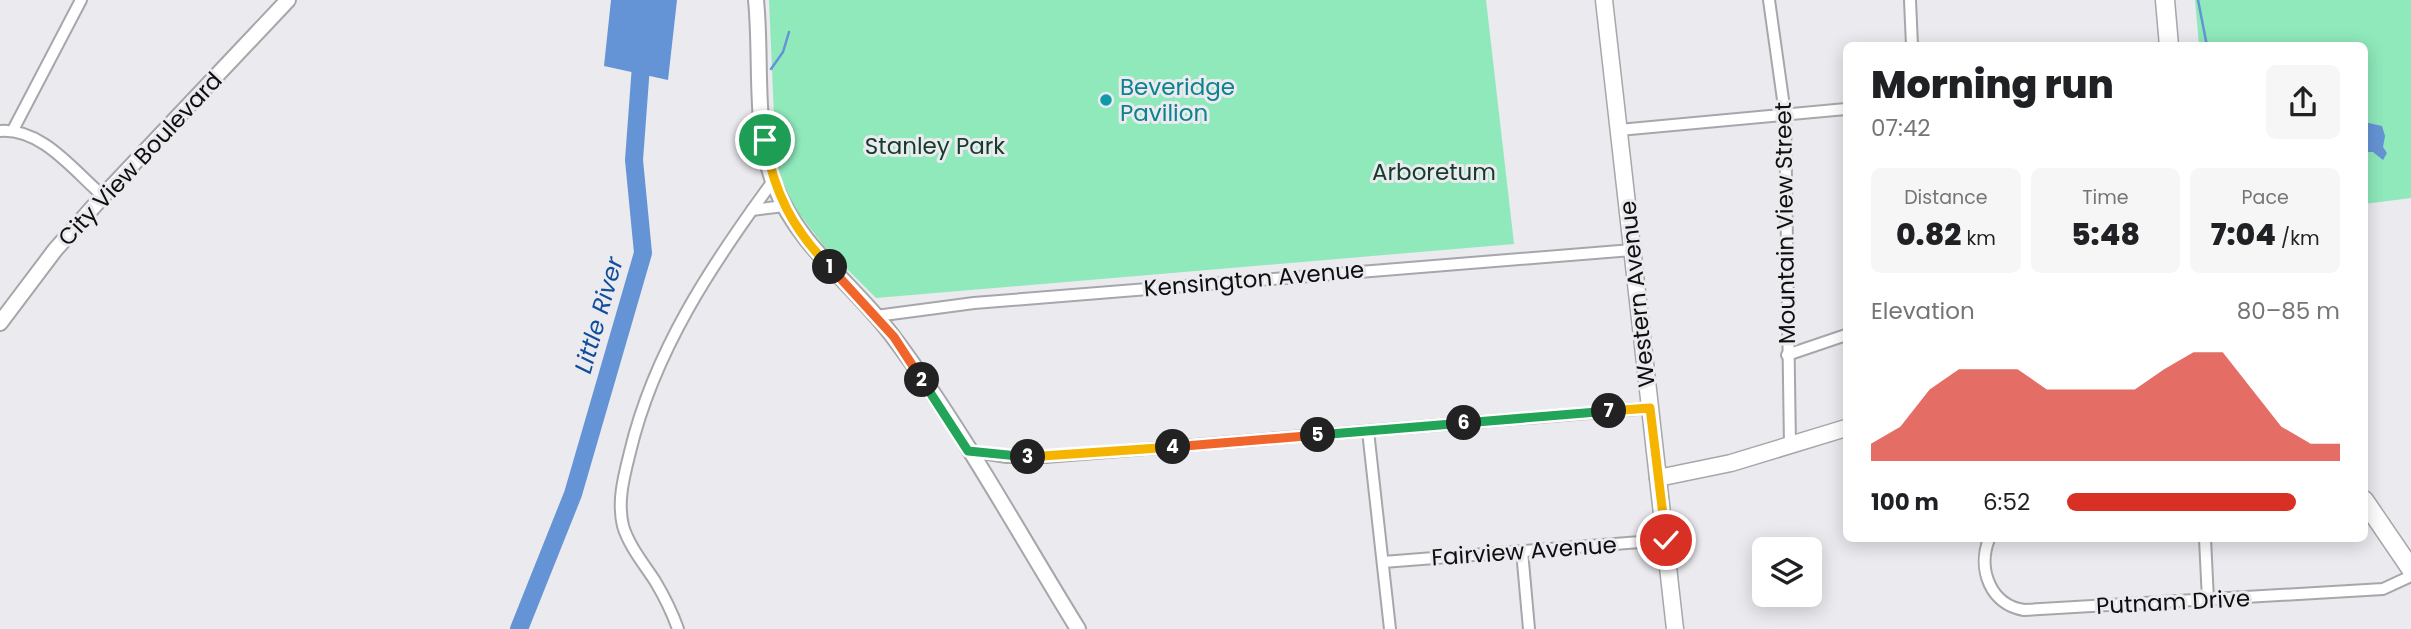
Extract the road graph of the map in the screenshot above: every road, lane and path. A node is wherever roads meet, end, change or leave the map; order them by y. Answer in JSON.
{"nodes":[{"id":1,"x":81,"y":0,"type":"edge"},
{"id":2,"x":288,"y":0,"type":"edge"},
{"id":3,"x":755,"y":0,"type":"edge"},
{"id":4,"x":1604,"y":0,"type":"edge"},
{"id":5,"x":1769,"y":0,"type":"edge"},
{"id":6,"x":1910,"y":0,"type":"edge"},
{"id":7,"x":2165,"y":0,"type":"edge"},
{"id":8,"x":1912,"y":42,"type":"edge"},
{"id":9,"x":2169,"y":42,"type":"edge"},
{"id":10,"x":1843,"y":109,"type":"edge"},
{"id":11,"x":1786,"y":114,"type":"junction"},
{"id":12,"x":13,"y":130,"type":"junction"},
{"id":13,"x":1619,"y":130,"type":"junction"},
{"id":14,"x":0,"y":131,"type":"edge"},
{"id":15,"x":773,"y":181,"type":"junction"},
{"id":16,"x":103,"y":196,"type":"junction"},
{"id":17,"x":784,"y":206,"type":"junction"},
{"id":18,"x":752,"y":210,"type":"junction"},
{"id":19,"x":1632,"y":250,"type":"junction"},
{"id":20,"x":876,"y":316,"type":"junction"},
{"id":21,"x":0,"y":323,"type":"edge"},
{"id":22,"x":1843,"y":336,"type":"edge"},
{"id":23,"x":1787,"y":355,"type":"junction"},
{"id":24,"x":1650,"y":408,"type":"junction"},
{"id":25,"x":1843,"y":429,"type":"edge"},
{"id":26,"x":1368,"y":431,"type":"junction"},
{"id":27,"x":1790,"y":446,"type":"junction"},
{"id":28,"x":968,"y":451,"type":"junction"},
{"id":29,"x":1658,"y":478,"type":"junction"},
{"id":30,"x":2368,"y":505,"type":"edge"},
{"id":31,"x":1666,"y":540,"type":"junction"},
{"id":32,"x":1988,"y":542,"type":"edge"},
{"id":33,"x":2205,"y":542,"type":"edge"},
{"id":34,"x":1522,"y":551,"type":"junction"},
{"id":35,"x":1383,"y":562,"type":"junction"},
{"id":36,"x":2411,"y":569,"type":"edge"},
{"id":37,"x":2411,"y":576,"type":"edge"},
{"id":38,"x":2208,"y":600,"type":"junction"},
{"id":39,"x":678,"y":629,"type":"edge"},
{"id":40,"x":1078,"y":629,"type":"edge"},
{"id":41,"x":1390,"y":629,"type":"edge"},
{"id":42,"x":1529,"y":629,"type":"edge"},
{"id":43,"x":1675,"y":629,"type":"edge"}],
"edges":[{"from":1,"to":12,"type":"street"},
{"from":2,"to":16,"type":"street","name":"City View Boulevard"},
{"from":3,"to":15,"type":"street"},
{"from":4,"to":13,"type":"main road","name":"Western Avenue"},
{"from":5,"to":11,"type":"street","name":"Mountain View Street"},
{"from":6,"to":8,"type":"street"},
{"from":7,"to":9,"type":"main road"},
{"from":10,"to":11,"type":"street"},
{"from":11,"to":13,"type":"street"},
{"from":11,"to":23,"type":"street","name":"Mountain View Street"},
{"from":12,"to":14,"type":"street"},
{"from":12,"to":16,"type":"street"},
{"from":13,"to":19,"type":"main road","name":"Western Avenue"},
{"from":15,"to":17,"type":"street"},
{"from":15,"to":18,"type":"street"},
{"from":16,"to":21,"type":"street","name":"City View Boulevard"},
{"from":17,"to":18,"type":"street"},
{"from":17,"to":20,"type":"street"},
{"from":18,"to":39,"type":"street"},
{"from":19,"to":20,"type":"street","name":"Kensington Avenue"},
{"from":19,"to":24,"type":"main road","name":"Western Avenue"},
{"from":20,"to":28,"type":"street"},
{"from":22,"to":23,"type":"street"},
{"from":23,"to":27,"type":"street","name":"Mountain View Street"},
{"from":24,"to":26,"type":"street"},
{"from":24,"to":29,"type":"main road","name":"Western Avenue"},
{"from":25,"to":27,"type":"main road"},
{"from":26,"to":28,"type":"street"},
{"from":26,"to":35,"type":"street"},
{"from":27,"to":29,"type":"main road"},
{"from":28,"to":40,"type":"street"},
{"from":29,"to":31,"type":"main road","name":"Western Avenue"},
{"from":30,"to":36,"type":"main road"},
{"from":31,"to":34,"type":"street","name":"Fairview Avenue"},
{"from":31,"to":43,"type":"main road","name":"Western Avenue"},
{"from":32,"to":38,"type":"street","name":"Putnam Drive"},
{"from":33,"to":38,"type":"street"},
{"from":34,"to":35,"type":"street","name":"Fairview Avenue"},
{"from":34,"to":42,"type":"street"},
{"from":35,"to":41,"type":"street"},
{"from":37,"to":38,"type":"street","name":"Putnam Drive"}]}
